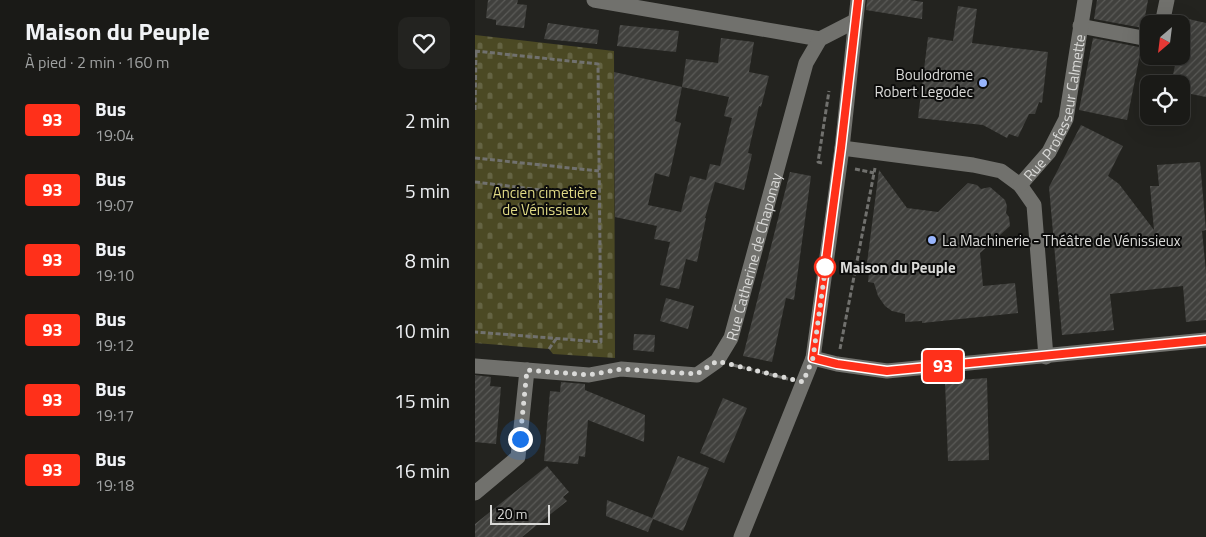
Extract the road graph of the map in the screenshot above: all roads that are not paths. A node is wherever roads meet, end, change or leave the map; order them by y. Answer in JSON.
{"nodes":[{"id":1,"x":594,"y":0,"type":"edge"},
{"id":2,"x":858,"y":0,"type":"edge"},
{"id":3,"x":1085,"y":0,"type":"edge"},
{"id":4,"x":1167,"y":0,"type":"edge"},
{"id":5,"x":1164,"y":15,"type":"edge"},
{"id":6,"x":855,"y":21,"type":"junction"},
{"id":7,"x":1080,"y":26,"type":"junction"},
{"id":8,"x":1140,"y":37,"type":"edge"},
{"id":9,"x":821,"y":39,"type":"junction"},
{"id":10,"x":841,"y":148,"type":"junction"},
{"id":11,"x":1020,"y":185,"type":"junction"},
{"id":12,"x":1206,"y":340,"type":"edge"},
{"id":13,"x":1046,"y":357,"type":"junction"},
{"id":14,"x":813,"y":358,"type":"junction"},
{"id":15,"x":475,"y":366,"type":"edge"},
{"id":16,"x":527,"y":370,"type":"junction"},
{"id":17,"x":475,"y":493,"type":"edge"},
{"id":18,"x":741,"y":537,"type":"edge"}],
"edges":[{"from":1,"to":9,"type":"street"},
{"from":2,"to":6,"type":"street"},
{"from":3,"to":7,"type":"street","name":"Rue Professeur Calmette"},
{"from":4,"to":5,"type":"street"},
{"from":6,"to":9,"type":"street"},
{"from":6,"to":10,"type":"street"},
{"from":7,"to":8,"type":"street","name":"Rue Professeur Calmette"},
{"from":7,"to":11,"type":"street","name":"Rue Professeur Calmette"},
{"from":9,"to":16,"type":"street","name":"Rue Catherine de Chaponay"},
{"from":10,"to":11,"type":"street","name":"Rue Professeur Calmette"},
{"from":10,"to":14,"type":"street"},
{"from":11,"to":13,"type":"street","name":"Rue Professeur Calmette"},
{"from":12,"to":13,"type":"street"},
{"from":13,"to":14,"type":"street"},
{"from":14,"to":18,"type":"street"},
{"from":15,"to":16,"type":"street","name":"Rue Catherine de Chaponay"},
{"from":16,"to":17,"type":"street"}]}
